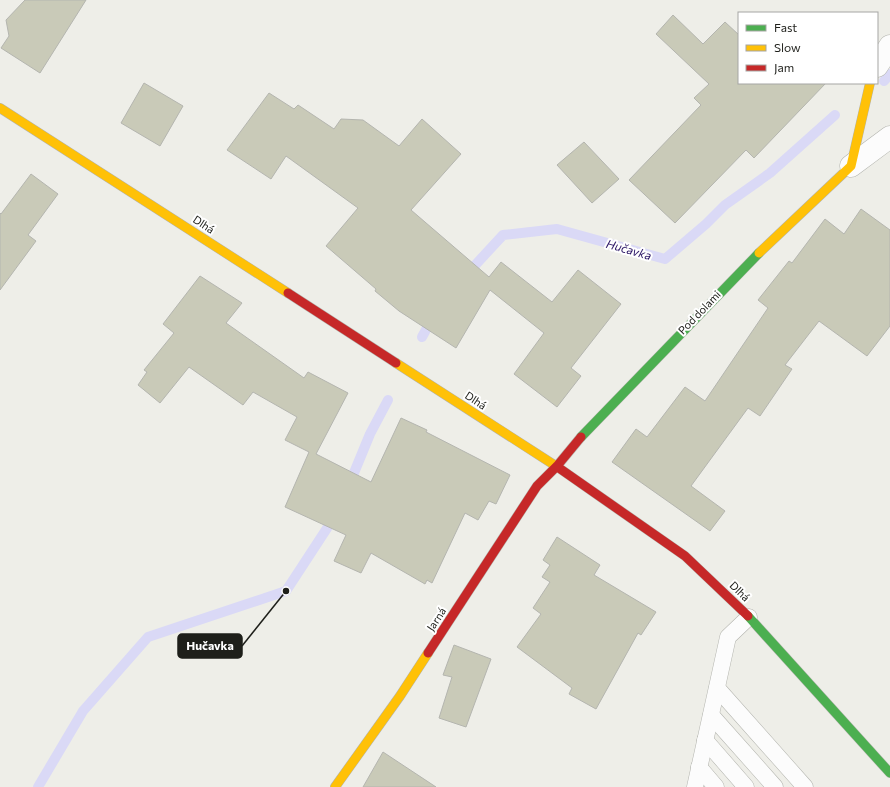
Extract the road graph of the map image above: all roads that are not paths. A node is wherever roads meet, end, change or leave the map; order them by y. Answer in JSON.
{"nodes":[{"id":1,"x":890,"y":46,"type":"edge"},
{"id":2,"x":878,"y":64,"type":"edge"},
{"id":3,"x":870,"y":84,"type":"edge"},
{"id":4,"x":0,"y":108,"type":"edge"},
{"id":5,"x":890,"y":137,"type":"edge"},
{"id":6,"x":850,"y":166,"type":"junction"},
{"id":7,"x":557,"y":466,"type":"junction"},
{"id":8,"x":749,"y":617,"type":"junction"},
{"id":9,"x":717,"y":688,"type":"junction"},
{"id":10,"x":711,"y":715,"type":"junction"},
{"id":11,"x":705,"y":740,"type":"junction"},
{"id":12,"x":699,"y":767,"type":"junction"},
{"id":13,"x":890,"y":773,"type":"edge"},
{"id":14,"x":336,"y":787,"type":"edge"},
{"id":15,"x":694,"y":787,"type":"edge"},
{"id":16,"x":716,"y":787,"type":"edge"},
{"id":17,"x":746,"y":787,"type":"edge"},
{"id":18,"x":775,"y":787,"type":"edge"},
{"id":19,"x":805,"y":787,"type":"edge"}],
"edges":[{"from":1,"to":2,"type":"street"},
{"from":3,"to":6,"type":"street"},
{"from":4,"to":7,"type":"street","name":"Dlhá"},
{"from":5,"to":6,"type":"street","name":"Pod dolami"},
{"from":6,"to":7,"type":"street","name":"Pod dolami"},
{"from":7,"to":8,"type":"street","name":"Dlhá"},
{"from":7,"to":14,"type":"street","name":"Jarná"},
{"from":8,"to":9,"type":"lane"},
{"from":8,"to":13,"type":"street","name":"Dlhá"},
{"from":9,"to":10,"type":"lane"},
{"from":9,"to":19,"type":"lane"},
{"from":10,"to":11,"type":"lane"},
{"from":10,"to":18,"type":"lane"},
{"from":11,"to":12,"type":"lane"},
{"from":11,"to":17,"type":"lane"},
{"from":12,"to":15,"type":"lane"},
{"from":12,"to":16,"type":"lane"}]}
